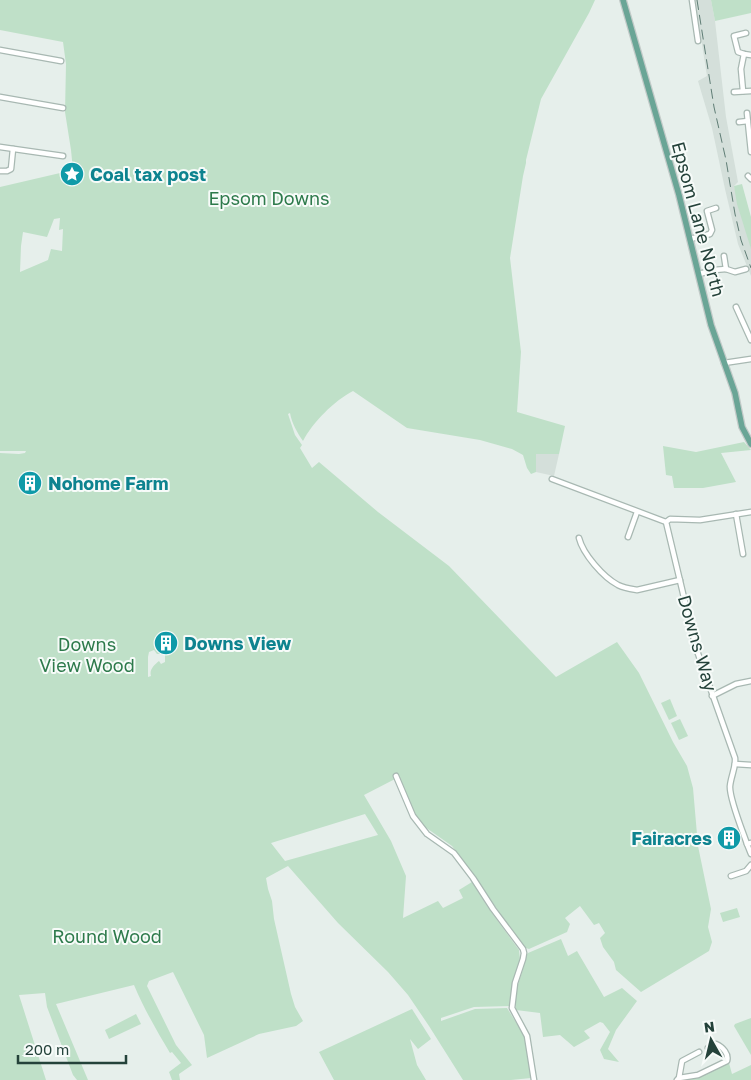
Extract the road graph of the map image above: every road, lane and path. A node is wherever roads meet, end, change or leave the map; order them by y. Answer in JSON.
{"nodes":[{"id":1,"x":623,"y":0,"type":"edge"},
{"id":2,"x":692,"y":0,"type":"edge"},
{"id":3,"x":746,"y":33,"type":"dead end"},
{"id":4,"x":698,"y":41,"type":"dead end"},
{"id":5,"x":0,"y":50,"type":"edge"},
{"id":6,"x":744,"y":54,"type":"junction"},
{"id":7,"x":751,"y":55,"type":"edge"},
{"id":8,"x":61,"y":61,"type":"dead end"},
{"id":9,"x":743,"y":91,"type":"junction"},
{"id":10,"x":751,"y":91,"type":"edge"},
{"id":11,"x":734,"y":92,"type":"dead end"},
{"id":12,"x":0,"y":97,"type":"edge"},
{"id":13,"x":63,"y":108,"type":"dead end"},
{"id":14,"x":746,"y":113,"type":"dead end"},
{"id":15,"x":748,"y":121,"type":"junction"},
{"id":16,"x":739,"y":122,"type":"dead end"},
{"id":17,"x":750,"y":142,"type":"edge"},
{"id":18,"x":0,"y":147,"type":"edge"},
{"id":19,"x":13,"y":148,"type":"junction"},
{"id":20,"x":751,"y":152,"type":"edge"},
{"id":21,"x":63,"y":156,"type":"dead end"},
{"id":22,"x":0,"y":171,"type":"edge"},
{"id":23,"x":716,"y":208,"type":"dead end"},
{"id":24,"x":690,"y":239,"type":"junction"},
{"id":25,"x":724,"y":256,"type":"dead end"},
{"id":26,"x":746,"y":269,"type":"dead end"},
{"id":27,"x":726,"y":270,"type":"junction"},
{"id":28,"x":699,"y":274,"type":"junction"},
{"id":29,"x":736,"y":307,"type":"dead end"},
{"id":30,"x":751,"y":340,"type":"edge"},
{"id":31,"x":751,"y":359,"type":"edge"},
{"id":32,"x":724,"y":363,"type":"junction"},
{"id":33,"x":751,"y":444,"type":"edge"},
{"id":34,"x":552,"y":479,"type":"dead end"},
{"id":35,"x":637,"y":512,"type":"junction"},
{"id":36,"x":751,"y":512,"type":"edge"},
{"id":37,"x":736,"y":514,"type":"junction"},
{"id":38,"x":666,"y":522,"type":"junction"},
{"id":39,"x":628,"y":537,"type":"dead end"},
{"id":40,"x":579,"y":538,"type":"dead end"},
{"id":41,"x":743,"y":554,"type":"dead end"},
{"id":42,"x":680,"y":580,"type":"junction"},
{"id":43,"x":751,"y":682,"type":"edge"},
{"id":44,"x":712,"y":696,"type":"junction"},
{"id":45,"x":735,"y":764,"type":"junction"},
{"id":46,"x":751,"y":765,"type":"edge"},
{"id":47,"x":396,"y":776,"type":"dead end"},
{"id":48,"x":749,"y":843,"type":"edge"},
{"id":49,"x":751,"y":854,"type":"edge"},
{"id":50,"x":751,"y":865,"type":"edge"},
{"id":51,"x":731,"y":876,"type":"dead end"},
{"id":52,"x":708,"y":1048,"type":"dead end"},
{"id":53,"x":699,"y":1052,"type":"dead end"},
{"id":54,"x":678,"y":1079,"type":"edge"},
{"id":55,"x":534,"y":1080,"type":"edge"}],
"edges":[{"from":1,"to":24,"type":"main road","name":"Epsom Lane North"},
{"from":2,"to":4,"type":"street"},
{"from":3,"to":6,"type":"street"},
{"from":5,"to":8,"type":"street"},
{"from":6,"to":7,"type":"street"},
{"from":6,"to":9,"type":"street"},
{"from":9,"to":10,"type":"street"},
{"from":9,"to":11,"type":"street"},
{"from":12,"to":13,"type":"street"},
{"from":14,"to":15,"type":"street"},
{"from":15,"to":16,"type":"street"},
{"from":15,"to":17,"type":"street"},
{"from":17,"to":20,"type":"street"},
{"from":18,"to":19,"type":"street"},
{"from":19,"to":21,"type":"street"},
{"from":19,"to":22,"type":"street"},
{"from":23,"to":24,"type":"street"},
{"from":24,"to":28,"type":"main road","name":"Epsom Lane North"},
{"from":25,"to":27,"type":"street"},
{"from":26,"to":27,"type":"street"},
{"from":27,"to":28,"type":"street"},
{"from":28,"to":32,"type":"main road","name":"Epsom Lane North"},
{"from":29,"to":30,"type":"street"},
{"from":31,"to":32,"type":"street"},
{"from":32,"to":33,"type":"main road","name":"Epsom Lane North"},
{"from":34,"to":35,"type":"street"},
{"from":35,"to":38,"type":"street"},
{"from":35,"to":39,"type":"street"},
{"from":36,"to":37,"type":"street"},
{"from":37,"to":38,"type":"street"},
{"from":37,"to":41,"type":"street"},
{"from":38,"to":42,"type":"street","name":"Downs Way"},
{"from":40,"to":42,"type":"street"},
{"from":42,"to":44,"type":"street","name":"Downs Way"},
{"from":43,"to":44,"type":"street"},
{"from":44,"to":45,"type":"street","name":"Downs Way"},
{"from":45,"to":46,"type":"street"},
{"from":45,"to":48,"type":"street","name":"Downs Way"},
{"from":47,"to":55,"type":"street"},
{"from":48,"to":49,"type":"street","name":"Downs Way"},
{"from":50,"to":51,"type":"street"},
{"from":52,"to":54,"type":"street"},
{"from":53,"to":54,"type":"street"}]}
